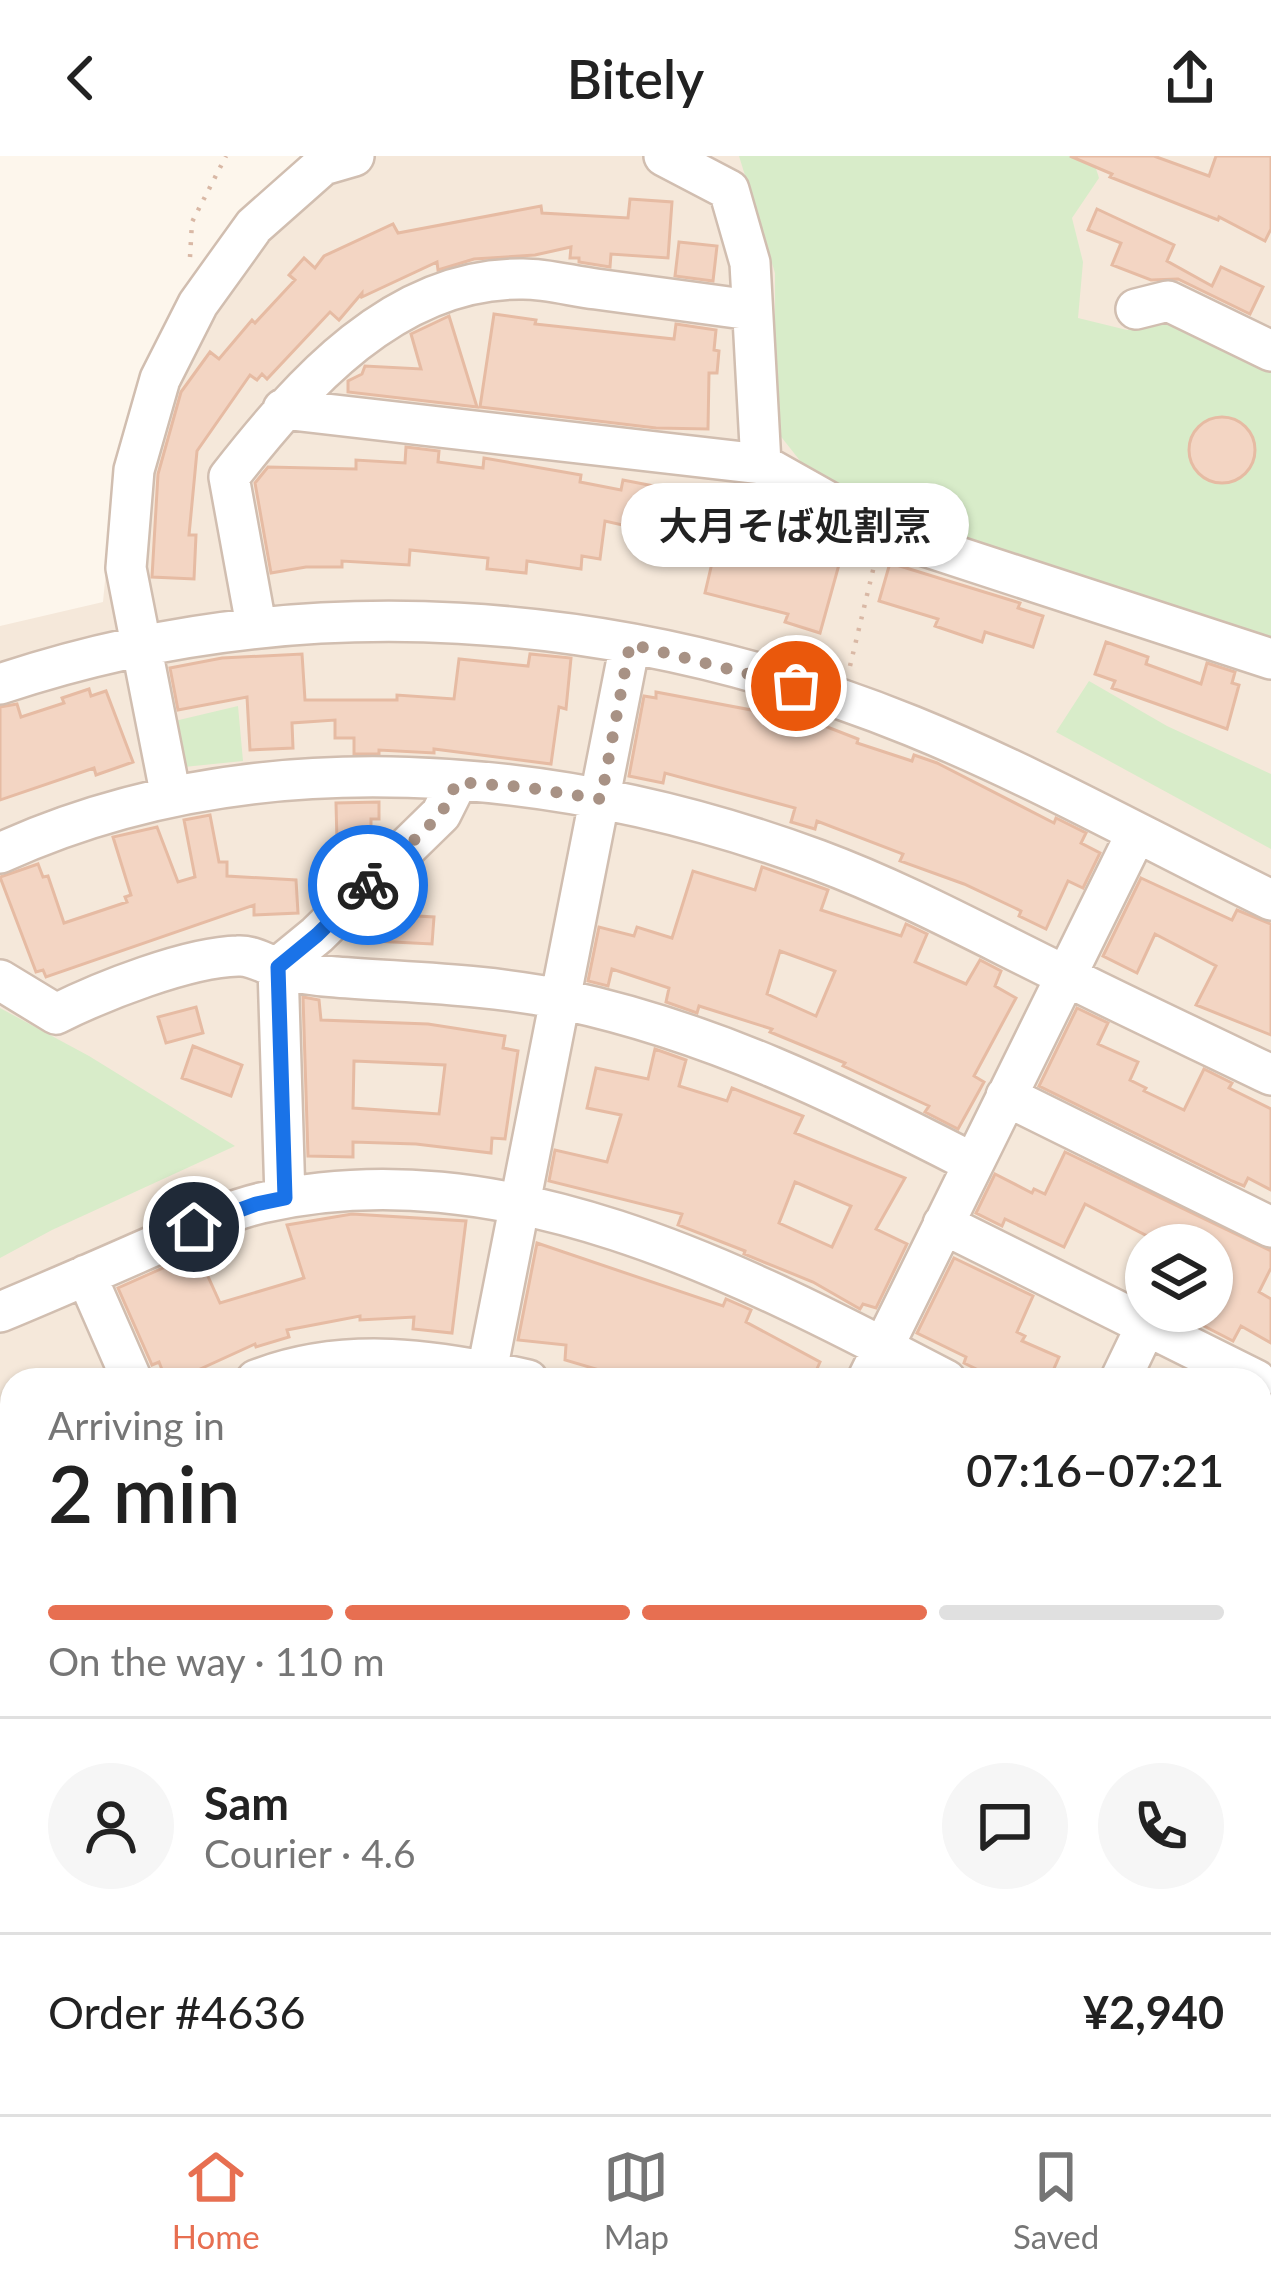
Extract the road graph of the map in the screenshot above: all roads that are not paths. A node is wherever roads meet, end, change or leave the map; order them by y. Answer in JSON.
{"nodes":[{"id":1,"x":354,"y":156,"type":"edge"},
{"id":2,"x":664,"y":156,"type":"edge"},
{"id":3,"x":1136,"y":309,"type":"dead end"},
{"id":4,"x":751,"y":310,"type":"junction"},
{"id":5,"x":1271,"y":351,"type":"edge"},
{"id":6,"x":283,"y":409,"type":"junction"},
{"id":7,"x":761,"y":464,"type":"junction"},
{"id":8,"x":256,"y":626,"type":"junction"},
{"id":9,"x":142,"y":644,"type":"junction"},
{"id":10,"x":630,"y":644,"type":"junction"},
{"id":11,"x":1260,"y":645,"type":"edge"},
{"id":12,"x":0,"y":684,"type":"edge"},
{"id":13,"x":457,"y":782,"type":"junction"},
{"id":14,"x":171,"y":797,"type":"junction"},
{"id":15,"x":601,"y":799,"type":"junction"},
{"id":16,"x":1136,"y":834,"type":"junction"},
{"id":17,"x":0,"y":853,"type":"edge"},
{"id":18,"x":1271,"y":900,"type":"edge"},
{"id":19,"x":278,"y":967,"type":"junction"},
{"id":20,"x":1064,"y":976,"type":"junction"},
{"id":21,"x":0,"y":980,"type":"edge"},
{"id":22,"x":560,"y":999,"type":"junction"},
{"id":23,"x":1271,"y":1075,"type":"edge"},
{"id":24,"x":1006,"y":1096,"type":"junction"},
{"id":25,"x":971,"y":1162,"type":"junction"},
{"id":26,"x":285,"y":1198,"type":"junction"},
{"id":27,"x":518,"y":1206,"type":"junction"},
{"id":28,"x":943,"y":1224,"type":"junction"},
{"id":29,"x":1271,"y":1227,"type":"edge"},
{"id":30,"x":86,"y":1275,"type":"junction"},
{"id":31,"x":0,"y":1312,"type":"edge"},
{"id":32,"x":1125,"y":1315,"type":"edge"},
{"id":33,"x":1143,"y":1332,"type":"edge"},
{"id":34,"x":1158,"y":1332,"type":"edge"},
{"id":35,"x":875,"y":1364,"type":"edge"},
{"id":36,"x":127,"y":1368,"type":"edge"},
{"id":37,"x":293,"y":1368,"type":"edge"},
{"id":38,"x":470,"y":1368,"type":"edge"},
{"id":39,"x":488,"y":1368,"type":"edge"},
{"id":40,"x":1126,"y":1368,"type":"edge"},
{"id":41,"x":1232,"y":1368,"type":"edge"}],
"edges":[{"from":1,"to":9,"type":"street"},
{"from":2,"to":4,"type":"street"},
{"from":3,"to":5,"type":"street"},
{"from":4,"to":6,"type":"street"},
{"from":4,"to":7,"type":"street"},
{"from":6,"to":7,"type":"street"},
{"from":6,"to":8,"type":"street"},
{"from":7,"to":11,"type":"street"},
{"from":8,"to":9,"type":"street"},
{"from":8,"to":10,"type":"street"},
{"from":9,"to":12,"type":"street"},
{"from":9,"to":14,"type":"street"},
{"from":10,"to":15,"type":"street"},
{"from":10,"to":16,"type":"street"},
{"from":13,"to":14,"type":"street"},
{"from":13,"to":15,"type":"street"},
{"from":13,"to":19,"type":"street"},
{"from":14,"to":17,"type":"street"},
{"from":15,"to":20,"type":"street"},
{"from":15,"to":22,"type":"street"},
{"from":16,"to":18,"type":"street"},
{"from":16,"to":20,"type":"street"},
{"from":19,"to":21,"type":"street"},
{"from":19,"to":22,"type":"street"},
{"from":19,"to":26,"type":"street"},
{"from":20,"to":23,"type":"street"},
{"from":20,"to":24,"type":"street"},
{"from":22,"to":25,"type":"street"},
{"from":22,"to":27,"type":"street"},
{"from":24,"to":25,"type":"street"},
{"from":24,"to":29,"type":"street"},
{"from":25,"to":28,"type":"street"},
{"from":26,"to":27,"type":"street"},
{"from":26,"to":30,"type":"street"},
{"from":27,"to":35,"type":"street"},
{"from":27,"to":39,"type":"street"},
{"from":28,"to":32,"type":"street"},
{"from":28,"to":35,"type":"street"},
{"from":30,"to":31,"type":"street"},
{"from":30,"to":36,"type":"street"},
{"from":33,"to":40,"type":"street"},
{"from":34,"to":41,"type":"street"},
{"from":37,"to":38,"type":"street"}]}
